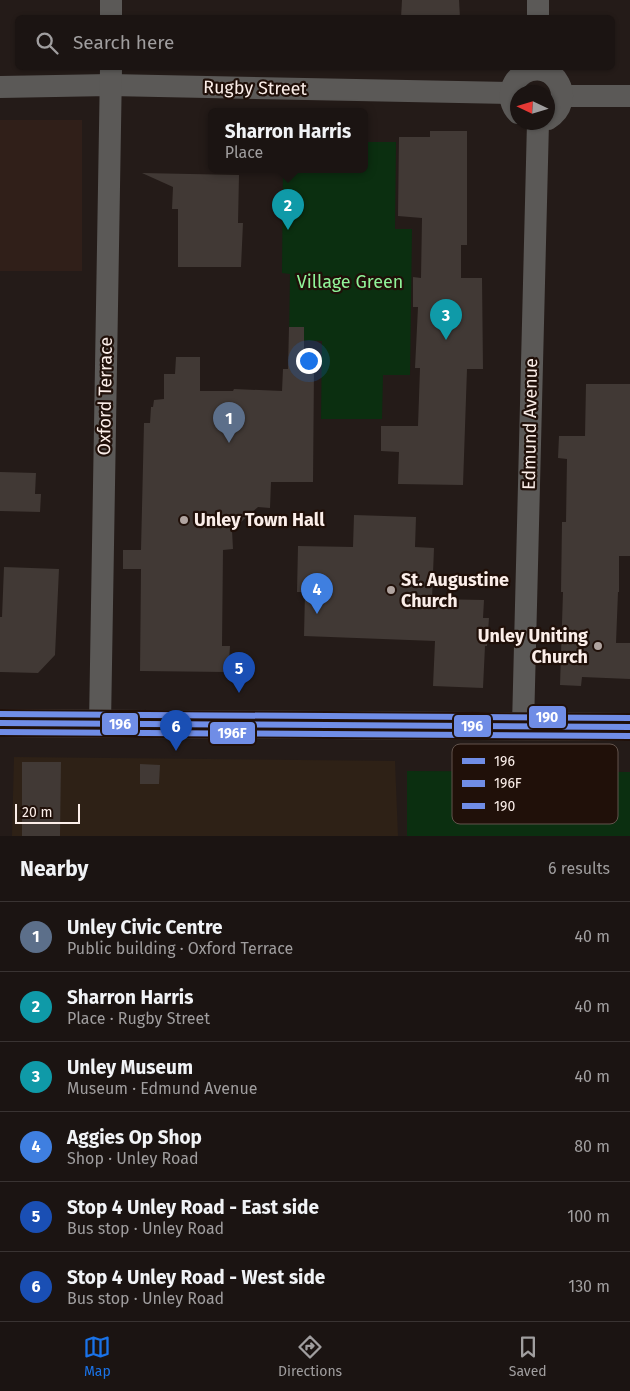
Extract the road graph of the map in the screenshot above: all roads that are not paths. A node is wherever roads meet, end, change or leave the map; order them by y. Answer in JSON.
{"nodes":[{"id":1,"x":111,"y":0,"type":"edge"},
{"id":2,"x":538,"y":0,"type":"edge"},
{"id":3,"x":111,"y":15,"type":"edge"},
{"id":4,"x":538,"y":15,"type":"edge"},
{"id":5,"x":530,"y":70,"type":"edge"},
{"id":6,"x":542,"y":70,"type":"edge"},
{"id":7,"x":110,"y":76,"type":"edge"},
{"id":8,"x":513,"y":85,"type":"edge"},
{"id":9,"x":0,"y":87,"type":"edge"},
{"id":10,"x":562,"y":96,"type":"junction"},
{"id":11,"x":630,"y":96,"type":"edge"},
{"id":12,"x":510,"y":103,"type":"edge"},
{"id":13,"x":555,"y":113,"type":"edge"},
{"id":14,"x":538,"y":130,"type":"edge"},
{"id":15,"x":0,"y":723,"type":"edge"},
{"id":16,"x":100,"y":724,"type":"junction"},
{"id":17,"x":523,"y":726,"type":"junction"},
{"id":18,"x":630,"y":727,"type":"edge"}],
"edges":[{"from":1,"to":3,"type":"street"},
{"from":2,"to":4,"type":"street"},
{"from":5,"to":8,"type":"street"},
{"from":6,"to":10,"type":"street"},
{"from":7,"to":9,"type":"street","name":"Rugby Street"},
{"from":7,"to":12,"type":"street","name":"Rugby Street"},
{"from":7,"to":16,"type":"street","name":"Oxford Terrace"},
{"from":10,"to":11,"type":"street"},
{"from":10,"to":13,"type":"street"},
{"from":14,"to":17,"type":"street","name":"Edmund Avenue"},
{"from":15,"to":16,"type":"main road"},
{"from":16,"to":17,"type":"main road"},
{"from":17,"to":18,"type":"main road"}]}
